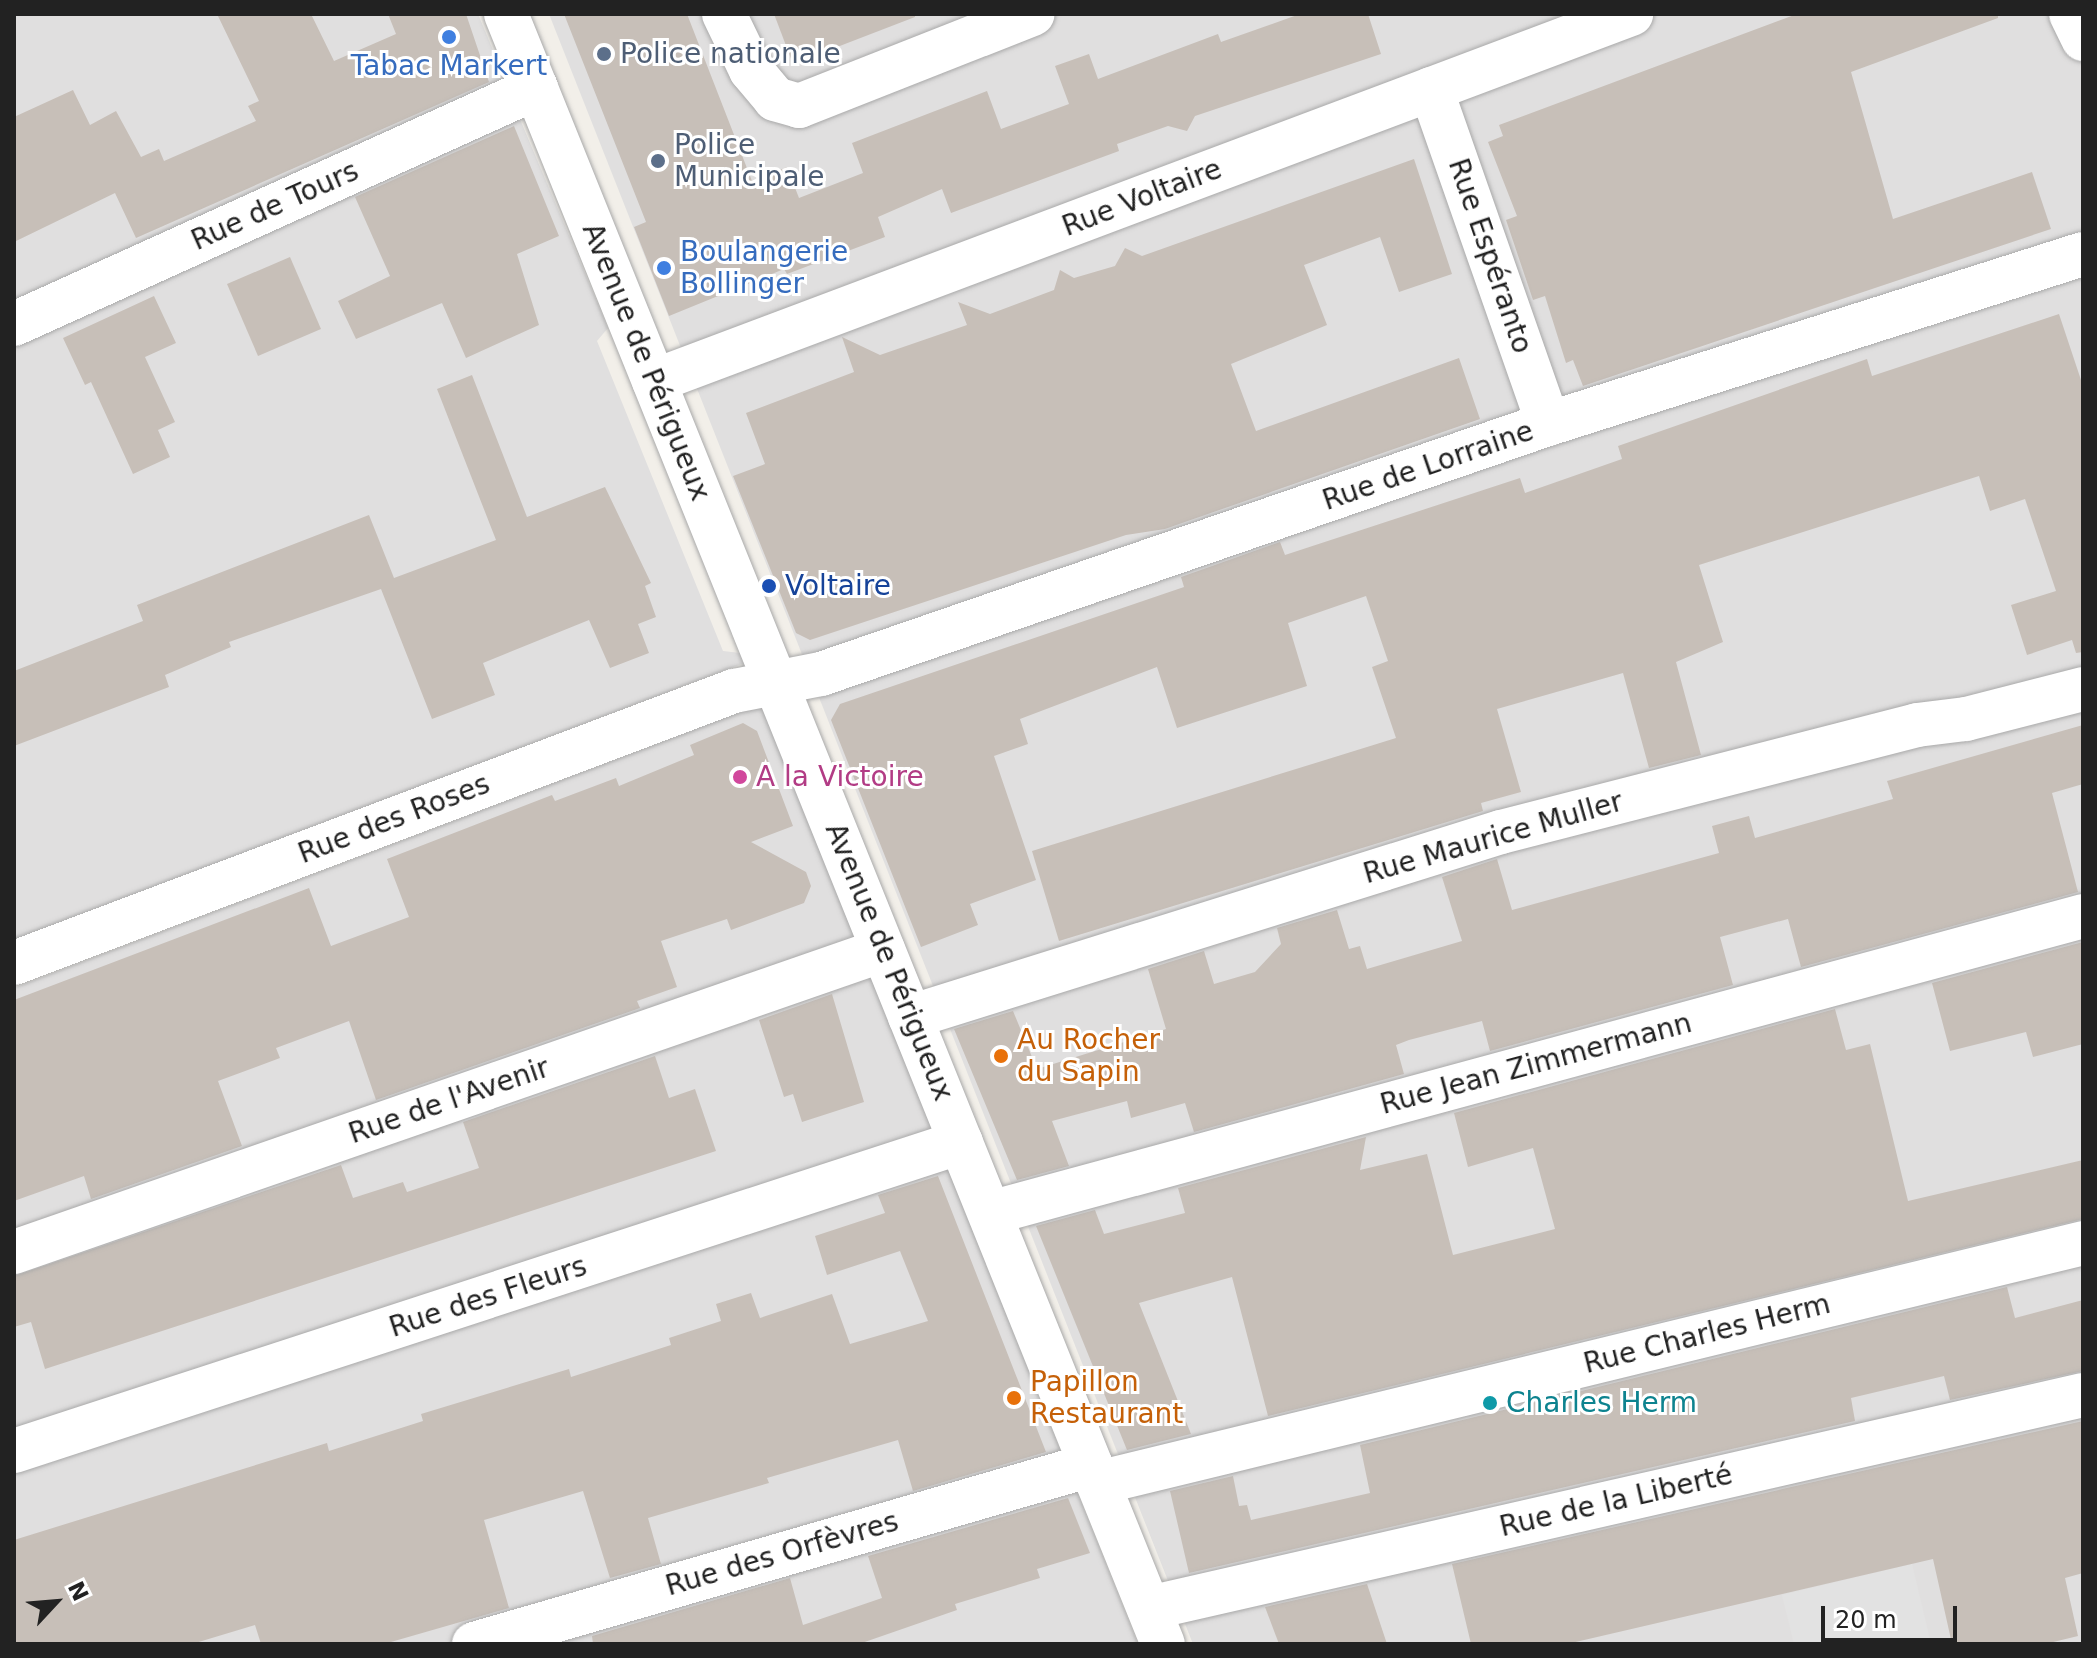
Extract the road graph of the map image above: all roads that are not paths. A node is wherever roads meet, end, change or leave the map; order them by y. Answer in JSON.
{"nodes":[{"id":1,"x":506,"y":14,"type":"edge"},
{"id":2,"x":724,"y":14,"type":"edge"},
{"id":3,"x":1033,"y":14,"type":"edge"},
{"id":4,"x":1631,"y":14,"type":"edge"},
{"id":5,"x":2071,"y":14,"type":"edge"},
{"id":6,"x":2083,"y":39,"type":"edge"},
{"id":7,"x":536,"y":88,"type":"junction"},
{"id":8,"x":1431,"y":89,"type":"junction"},
{"id":9,"x":2083,"y":254,"type":"edge"},
{"id":10,"x":14,"y":324,"type":"edge"},
{"id":11,"x":654,"y":381,"type":"junction"},
{"id":12,"x":1548,"y":424,"type":"junction"},
{"id":13,"x":776,"y":683,"type":"junction"},
{"id":14,"x":2083,"y":689,"type":"edge"},
{"id":15,"x":2083,"y":916,"type":"edge"},
{"id":16,"x":883,"y":950,"type":"junction"},
{"id":17,"x":14,"y":963,"type":"edge"},
{"id":18,"x":910,"y":1017,"type":"junction"},
{"id":19,"x":961,"y":1142,"type":"junction"},
{"id":20,"x":990,"y":1213,"type":"junction"},
{"id":21,"x":2083,"y":1243,"type":"edge"},
{"id":22,"x":14,"y":1252,"type":"edge"},
{"id":23,"x":2083,"y":1395,"type":"edge"},
{"id":24,"x":14,"y":1451,"type":"edge"},
{"id":25,"x":1094,"y":1474,"type":"junction"},
{"id":26,"x":1156,"y":1626,"type":"edge"},
{"id":27,"x":474,"y":1644,"type":"edge"}],
"edges":[{"from":1,"to":7,"type":"street","name":"Avenue de Périgueux"},
{"from":2,"to":3,"type":"street"},
{"from":4,"to":8,"type":"street","name":"Rue Voltaire"},
{"from":5,"to":6,"type":"street"},
{"from":7,"to":10,"type":"street","name":"Rue de Tours"},
{"from":7,"to":11,"type":"street","name":"Avenue de Périgueux"},
{"from":8,"to":11,"type":"street","name":"Rue Voltaire"},
{"from":8,"to":12,"type":"street","name":"Rue Espéranto"},
{"from":9,"to":12,"type":"street","name":"Rue de Lorraine"},
{"from":11,"to":13,"type":"street","name":"Avenue de Périgueux"},
{"from":12,"to":13,"type":"street","name":"Rue de Lorraine"},
{"from":13,"to":16,"type":"street","name":"Avenue de Périgueux"},
{"from":13,"to":17,"type":"street","name":"Rue des Roses"},
{"from":14,"to":18,"type":"street","name":"Rue Maurice Muller"},
{"from":15,"to":20,"type":"street","name":"Rue Jean Zimmermann"},
{"from":16,"to":18,"type":"street","name":"Avenue de Périgueux"},
{"from":16,"to":22,"type":"street","name":"Rue de l'Avenir"},
{"from":18,"to":19,"type":"street","name":"Avenue de Périgueux"},
{"from":19,"to":20,"type":"street","name":"Avenue de Périgueux"},
{"from":19,"to":24,"type":"street","name":"Rue des Fleurs"},
{"from":20,"to":25,"type":"street","name":"Avenue de Périgueux"},
{"from":21,"to":25,"type":"street","name":"Rue Charles Herm"},
{"from":23,"to":26,"type":"street","name":"Rue de la Liberté"},
{"from":25,"to":26,"type":"street","name":"Avenue de Périgueux"},
{"from":25,"to":27,"type":"street","name":"Rue des Orfèvres"}]}
